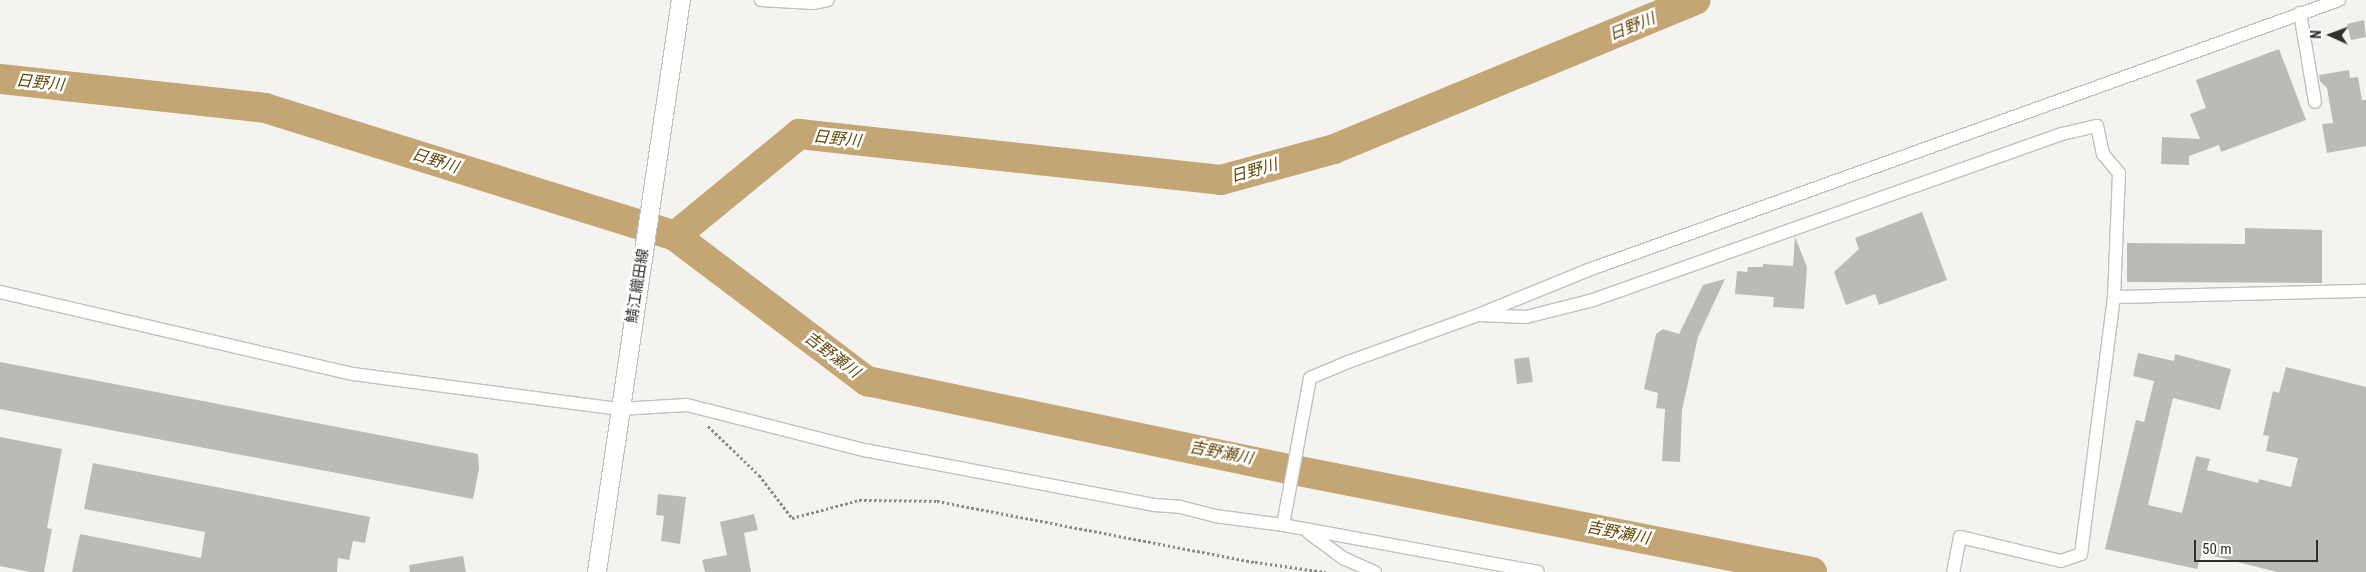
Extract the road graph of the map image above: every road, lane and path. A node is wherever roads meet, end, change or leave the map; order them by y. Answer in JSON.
{"nodes":[{"id":1,"x":681,"y":0,"type":"edge"},
{"id":2,"x":760,"y":0,"type":"edge"},
{"id":3,"x":828,"y":0,"type":"edge"},
{"id":4,"x":2338,"y":0,"type":"edge"},
{"id":5,"x":2300,"y":13,"type":"junction"},
{"id":6,"x":2315,"y":102,"type":"dead end"},
{"id":7,"x":2366,"y":291,"type":"edge"},
{"id":8,"x":0,"y":292,"type":"edge"},
{"id":9,"x":2114,"y":297,"type":"junction"},
{"id":10,"x":1478,"y":315,"type":"junction"},
{"id":11,"x":620,"y":408,"type":"junction"},
{"id":12,"x":706,"y":424,"type":"dead end"},
{"id":13,"x":1283,"y":524,"type":"junction"},
{"id":14,"x":1305,"y":530,"type":"junction"},
{"id":15,"x":597,"y":572,"type":"edge"},
{"id":16,"x":1325,"y":572,"type":"edge"},
{"id":17,"x":1375,"y":572,"type":"edge"},
{"id":18,"x":1538,"y":572,"type":"edge"},
{"id":19,"x":1953,"y":572,"type":"edge"}],
"edges":[{"from":1,"to":11,"type":"main road","name":"鯖江織田線"},
{"from":2,"to":3,"type":"street"},
{"from":4,"to":5,"type":"street"},
{"from":5,"to":6,"type":"street"},
{"from":5,"to":10,"type":"street"},
{"from":7,"to":9,"type":"street"},
{"from":8,"to":11,"type":"street"},
{"from":9,"to":10,"type":"street"},
{"from":9,"to":19,"type":"street"},
{"from":10,"to":13,"type":"street"},
{"from":11,"to":13,"type":"street"},
{"from":11,"to":15,"type":"main road","name":"鯖江織田線"},
{"from":12,"to":16,"type":"path"},
{"from":13,"to":14,"type":"street"},
{"from":14,"to":17,"type":"street"},
{"from":14,"to":18,"type":"street"}]}
